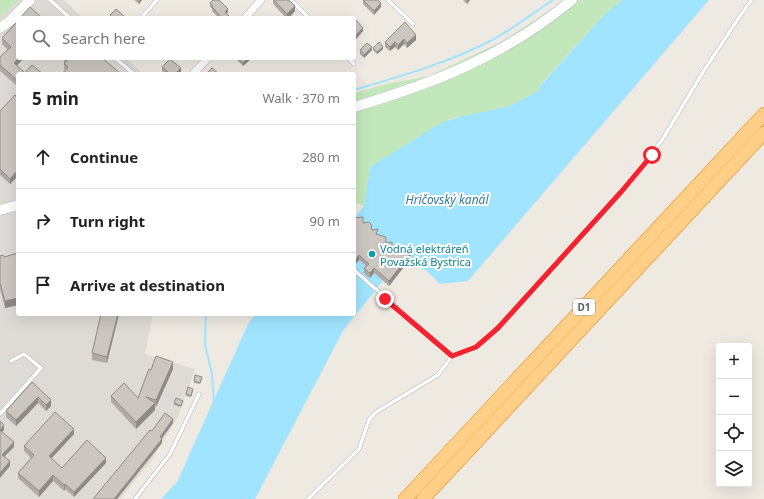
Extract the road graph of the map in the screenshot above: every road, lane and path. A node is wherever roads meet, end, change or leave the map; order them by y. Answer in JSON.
{"nodes":[{"id":1,"x":30,"y":0,"type":"edge"},
{"id":2,"x":50,"y":0,"type":"edge"},
{"id":3,"x":157,"y":0,"type":"edge"},
{"id":4,"x":261,"y":0,"type":"edge"},
{"id":5,"x":291,"y":0,"type":"edge"},
{"id":6,"x":388,"y":0,"type":"edge"},
{"id":7,"x":572,"y":0,"type":"edge"},
{"id":8,"x":752,"y":0,"type":"edge"},
{"id":9,"x":68,"y":16,"type":"edge"},
{"id":10,"x":143,"y":16,"type":"edge"},
{"id":11,"x":247,"y":16,"type":"edge"},
{"id":12,"x":307,"y":16,"type":"edge"},
{"id":13,"x":413,"y":24,"type":"dead end"},
{"id":14,"x":0,"y":28,"type":"edge"},
{"id":15,"x":117,"y":60,"type":"edge"},
{"id":16,"x":206,"y":60,"type":"edge"},
{"id":17,"x":350,"y":60,"type":"edge"},
{"id":18,"x":354,"y":64,"type":"dead end"},
{"id":19,"x":132,"y":72,"type":"edge"},
{"id":20,"x":195,"y":72,"type":"edge"},
{"id":21,"x":356,"y":106,"type":"edge"},
{"id":22,"x":764,"y":114,"type":"edge"},
{"id":23,"x":764,"y":133,"type":"edge"},
{"id":24,"x":16,"y":206,"type":"edge"},
{"id":25,"x":0,"y":210,"type":"edge"},
{"id":26,"x":356,"y":272,"type":"edge"},
{"id":27,"x":452,"y":356,"type":"junction"},
{"id":28,"x":11,"y":361,"type":"dead end"},
{"id":29,"x":199,"y":394,"type":"dead end"},
{"id":30,"x":0,"y":414,"type":"edge"},
{"id":31,"x":135,"y":499,"type":"edge"},
{"id":32,"x":308,"y":499,"type":"edge"},
{"id":33,"x":405,"y":499,"type":"edge"},
{"id":34,"x":423,"y":499,"type":"edge"}],
"edges":[{"from":1,"to":14,"type":"main road"},
{"from":2,"to":9,"type":"lane"},
{"from":3,"to":10,"type":"lane"},
{"from":4,"to":11,"type":"street"},
{"from":5,"to":12,"type":"lane"},
{"from":6,"to":13,"type":"lane"},
{"from":7,"to":21,"type":"main road"},
{"from":8,"to":27,"type":"lane"},
{"from":15,"to":19,"type":"lane"},
{"from":16,"to":20,"type":"street"},
{"from":17,"to":18,"type":"lane"},
{"from":22,"to":33,"type":"highway","number":"D1"},
{"from":23,"to":34,"type":"highway","number":"D1"},
{"from":24,"to":25,"type":"main road"},
{"from":26,"to":27,"type":"lane"},
{"from":27,"to":32,"type":"lane"},
{"from":28,"to":30,"type":"lane"},
{"from":29,"to":31,"type":"lane"}]}
